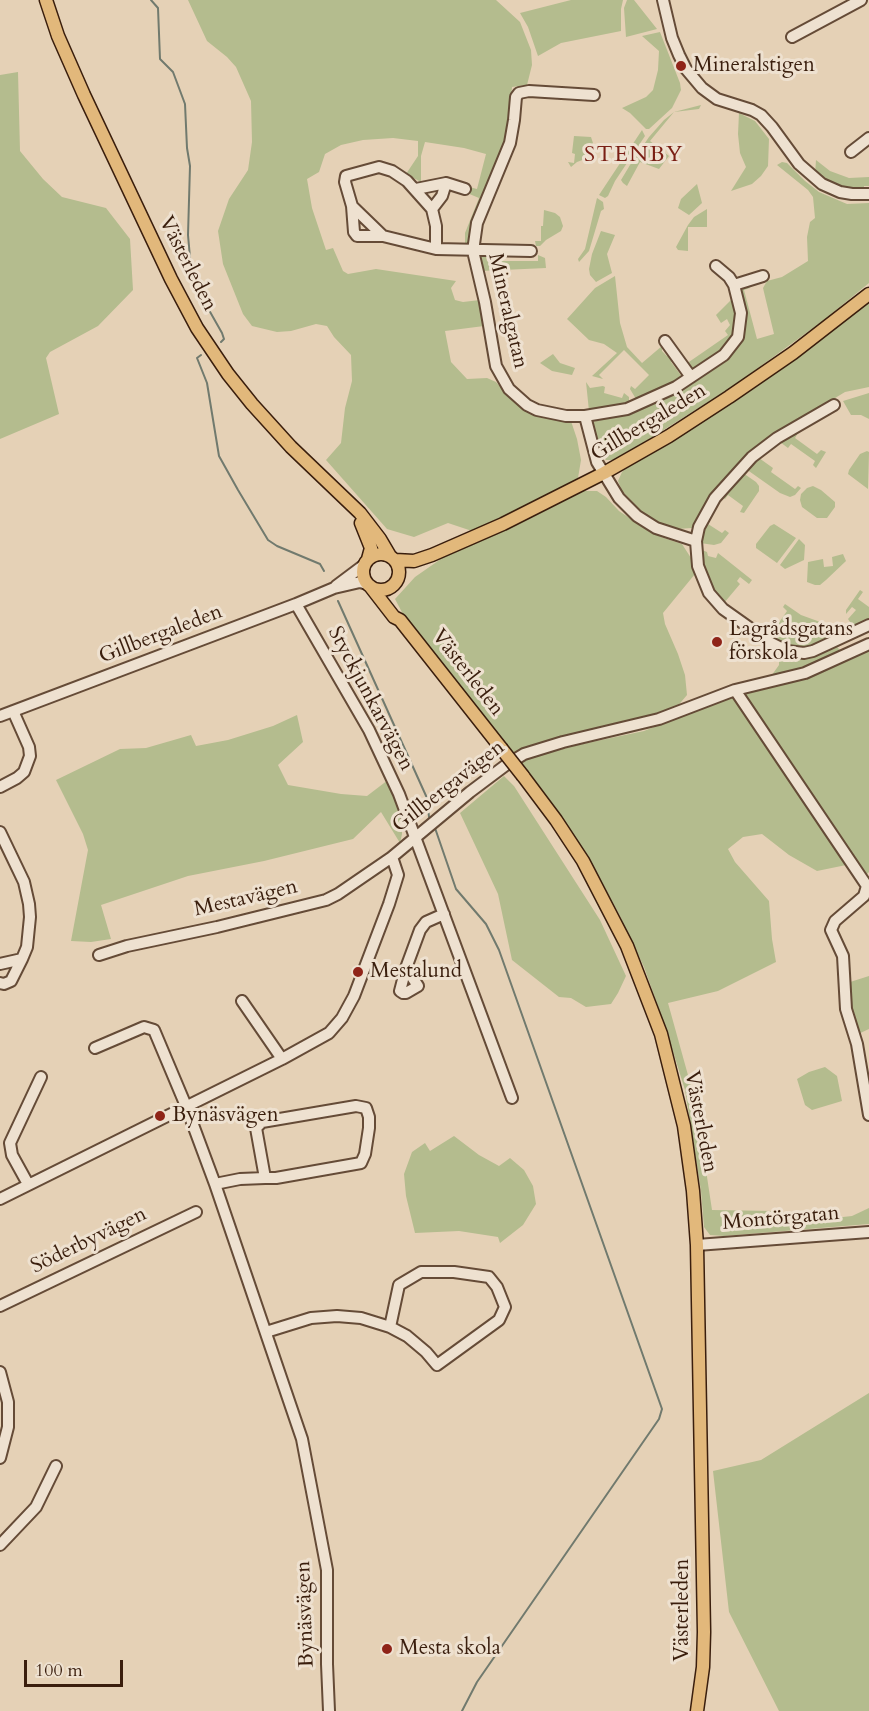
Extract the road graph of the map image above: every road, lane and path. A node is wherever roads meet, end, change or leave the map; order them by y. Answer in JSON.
{"nodes":[{"id":1,"x":46,"y":0,"type":"edge"},
{"id":2,"x":663,"y":0,"type":"edge"},
{"id":3,"x":861,"y":0,"type":"edge"},
{"id":4,"x":792,"y":37,"type":"dead end"},
{"id":5,"x":594,"y":95,"type":"dead end"},
{"id":6,"x":869,"y":138,"type":"edge"},
{"id":7,"x":851,"y":152,"type":"dead end"},
{"id":8,"x":446,"y":183,"type":"junction"},
{"id":9,"x":416,"y":189,"type":"junction"},
{"id":10,"x":465,"y":189,"type":"dead end"},
{"id":11,"x":869,"y":194,"type":"edge"},
{"id":12,"x":352,"y":206,"type":"junction"},
{"id":13,"x":432,"y":209,"type":"junction"},
{"id":14,"x":383,"y":236,"type":"junction"},
{"id":15,"x":436,"y":249,"type":"junction"},
{"id":16,"x":473,"y":251,"type":"junction"},
{"id":17,"x":531,"y":252,"type":"dead end"},
{"id":18,"x":716,"y":266,"type":"dead end"},
{"id":19,"x":763,"y":276,"type":"dead end"},
{"id":20,"x":734,"y":285,"type":"junction"},
{"id":21,"x":869,"y":294,"type":"edge"},
{"id":22,"x":665,"y":342,"type":"dead end"},
{"id":23,"x":692,"y":377,"type":"junction"},
{"id":24,"x":834,"y":405,"type":"dead end"},
{"id":25,"x":585,"y":416,"type":"junction"},
{"id":26,"x":604,"y":473,"type":"junction"},
{"id":27,"x":352,"y":506,"type":"junction"},
{"id":28,"x":696,"y":541,"type":"junction"},
{"id":29,"x":432,"y":555,"type":"junction"},
{"id":30,"x":392,"y":558,"type":"junction"},
{"id":31,"x":366,"y":562,"type":"junction"},
{"id":32,"x":395,"y":582,"type":"junction"},
{"id":33,"x":369,"y":585,"type":"junction"},
{"id":34,"x":334,"y":588,"type":"junction"},
{"id":35,"x":296,"y":604,"type":"junction"},
{"id":36,"x":400,"y":620,"type":"junction"},
{"id":37,"x":869,"y":626,"type":"edge"},
{"id":38,"x":869,"y":644,"type":"edge"},
{"id":39,"x":735,"y":690,"type":"junction"},
{"id":40,"x":13,"y":711,"type":"junction"},
{"id":41,"x":0,"y":716,"type":"edge"},
{"id":42,"x":0,"y":787,"type":"edge"},
{"id":43,"x":0,"y":832,"type":"edge"},
{"id":44,"x":414,"y":837,"type":"junction"},
{"id":45,"x":392,"y":857,"type":"junction"},
{"id":46,"x":868,"y":887,"type":"edge"},
{"id":47,"x":444,"y":915,"type":"junction"},
{"id":48,"x":99,"y":956,"type":"dead end"},
{"id":49,"x":22,"y":959,"type":"junction"},
{"id":50,"x":0,"y":964,"type":"edge"},
{"id":51,"x":406,"y":968,"type":"dead end"},
{"id":52,"x":0,"y":983,"type":"edge"},
{"id":53,"x":242,"y":1001,"type":"dead end"},
{"id":54,"x":95,"y":1048,"type":"dead end"},
{"id":55,"x":282,"y":1059,"type":"junction"},
{"id":56,"x":41,"y":1077,"type":"dead end"},
{"id":57,"x":512,"y":1098,"type":"dead end"},
{"id":58,"x":186,"y":1106,"type":"junction"},
{"id":59,"x":869,"y":1115,"type":"edge"},
{"id":60,"x":265,"y":1178,"type":"junction"},
{"id":61,"x":28,"y":1184,"type":"junction"},
{"id":62,"x":215,"y":1184,"type":"junction"},
{"id":63,"x":0,"y":1198,"type":"edge"},
{"id":64,"x":196,"y":1212,"type":"dead end"},
{"id":65,"x":869,"y":1232,"type":"edge"},
{"id":66,"x":697,"y":1245,"type":"junction"},
{"id":67,"x":0,"y":1306,"type":"edge"},
{"id":68,"x":390,"y":1327,"type":"junction"},
{"id":69,"x":266,"y":1332,"type":"junction"},
{"id":70,"x":0,"y":1372,"type":"edge"},
{"id":71,"x":0,"y":1458,"type":"edge"},
{"id":72,"x":56,"y":1466,"type":"dead end"},
{"id":73,"x":0,"y":1545,"type":"edge"},
{"id":74,"x":329,"y":1711,"type":"edge"},
{"id":75,"x":697,"y":1711,"type":"edge"}],
"edges":[{"from":1,"to":27,"type":"main road","name":"Västerleden"},
{"from":2,"to":11,"type":"street"},
{"from":3,"to":4,"type":"street"},
{"from":5,"to":16,"type":"street","name":"Mineralgatan"},
{"from":6,"to":7,"type":"street"},
{"from":8,"to":9,"type":"street"},
{"from":8,"to":10,"type":"street"},
{"from":8,"to":13,"type":"street"},
{"from":9,"to":12,"type":"street"},
{"from":9,"to":13,"type":"street"},
{"from":12,"to":14,"type":"street"},
{"from":12,"to":14,"type":"street"},
{"from":13,"to":15,"type":"street"},
{"from":14,"to":15,"type":"street"},
{"from":15,"to":16,"type":"street"},
{"from":16,"to":17,"type":"street"},
{"from":16,"to":25,"type":"street","name":"Mineralgatan"},
{"from":18,"to":20,"type":"street","name":"Mineralgatan"},
{"from":19,"to":20,"type":"street"},
{"from":20,"to":23,"type":"street","name":"Mineralgatan"},
{"from":21,"to":26,"type":"main road","name":"Gillbergaleden"},
{"from":22,"to":23,"type":"street"},
{"from":23,"to":25,"type":"street","name":"Mineralgatan"},
{"from":24,"to":28,"type":"street"},
{"from":25,"to":26,"type":"street"},
{"from":26,"to":28,"type":"street"},
{"from":26,"to":29,"type":"main road","name":"Gillbergaleden"},
{"from":27,"to":30,"type":"main road","name":"Västerleden"},
{"from":27,"to":31,"type":"main road","name":"Västerleden"},
{"from":28,"to":37,"type":"street"},
{"from":29,"to":30,"type":"main road","name":"Gillbergaleden"},
{"from":29,"to":32,"type":"main road","name":"Gillbergaleden"},
{"from":30,"to":31,"type":"main road"},
{"from":30,"to":32,"type":"main road"},
{"from":31,"to":33,"type":"main road"},
{"from":31,"to":34,"type":"street","name":"Gillbergaleden"},
{"from":32,"to":33,"type":"main road"},
{"from":32,"to":36,"type":"main road","name":"Västerleden"},
{"from":33,"to":34,"type":"street","name":"Gillbergaleden"},
{"from":33,"to":36,"type":"main road","name":"Västerleden"},
{"from":34,"to":35,"type":"street","name":"Gillbergaleden"},
{"from":35,"to":40,"type":"street","name":"Gillbergaleden"},
{"from":35,"to":44,"type":"street","name":"Styckjunkarvägen"},
{"from":36,"to":66,"type":"main road","name":"Västerleden","bridge":true},
{"from":38,"to":39,"type":"street","name":"Gillbergavägen"},
{"from":39,"to":44,"type":"street","name":"Gillbergavägen"},
{"from":39,"to":46,"type":"street"},
{"from":40,"to":41,"type":"street","name":"Gillbergaleden"},
{"from":40,"to":42,"type":"street"},
{"from":43,"to":49,"type":"street"},
{"from":44,"to":45,"type":"street","name":"Gillbergavägen"},
{"from":44,"to":47,"type":"street","name":"Styckjunkarvägen"},
{"from":45,"to":48,"type":"street","name":"Mestavägen"},
{"from":45,"to":55,"type":"street","name":"Gillbergavägen"},
{"from":46,"to":59,"type":"street"},
{"from":47,"to":51,"type":"street"},
{"from":47,"to":57,"type":"street","name":"Styckjunkarvägen"},
{"from":49,"to":50,"type":"street"},
{"from":49,"to":52,"type":"street"},
{"from":53,"to":55,"type":"street"},
{"from":54,"to":58,"type":"street","name":"Bynäsvägen"},
{"from":55,"to":58,"type":"street","name":"Gillbergavägen"},
{"from":56,"to":61,"type":"street"},
{"from":58,"to":61,"type":"street","name":"Gillbergavägen"},
{"from":58,"to":62,"type":"street","name":"Bynäsvägen"},
{"from":60,"to":60,"type":"street"},
{"from":60,"to":62,"type":"street"},
{"from":61,"to":63,"type":"street","name":"Gillbergavägen"},
{"from":62,"to":69,"type":"street","name":"Bynäsvägen"},
{"from":64,"to":67,"type":"street","name":"Söderbyvägen"},
{"from":65,"to":66,"type":"street","name":"Montörgatan"},
{"from":66,"to":75,"type":"main road","name":"Västerleden"},
{"from":68,"to":68,"type":"street"},
{"from":68,"to":69,"type":"street"},
{"from":69,"to":74,"type":"street","name":"Bynäsvägen"},
{"from":70,"to":71,"type":"street"},
{"from":72,"to":73,"type":"street"}]}
